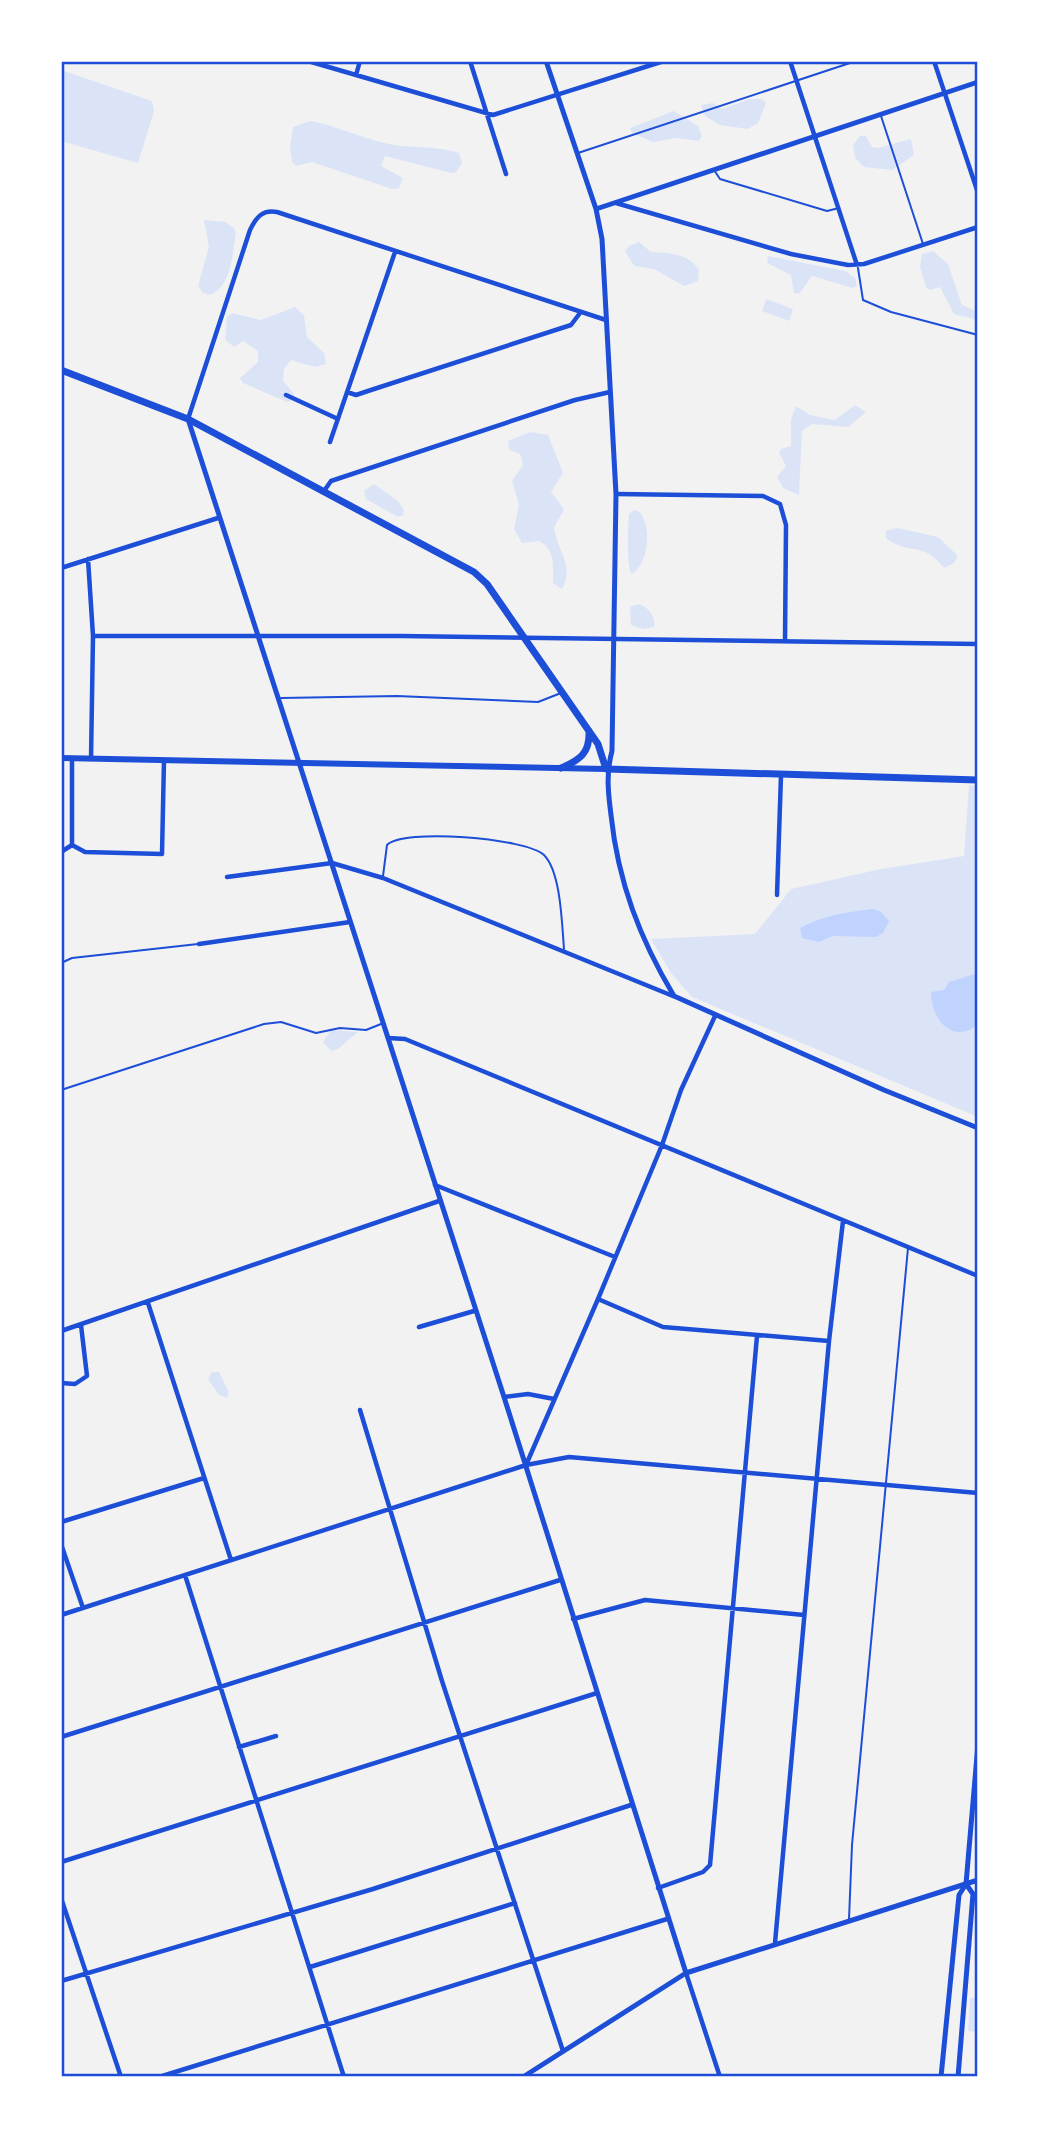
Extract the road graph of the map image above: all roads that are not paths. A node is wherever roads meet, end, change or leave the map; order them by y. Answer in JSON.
{"nodes":[{"id":1,"x":308,"y":61,"type":"edge"},
{"id":2,"x":360,"y":61,"type":"edge"},
{"id":3,"x":470,"y":61,"type":"edge"},
{"id":4,"x":546,"y":61,"type":"edge"},
{"id":5,"x":664,"y":61,"type":"edge"},
{"id":6,"x":790,"y":61,"type":"edge"},
{"id":7,"x":856,"y":61,"type":"edge"},
{"id":8,"x":934,"y":61,"type":"edge"},
{"id":9,"x":356,"y":75,"type":"junction"},
{"id":10,"x":797,"y":81,"type":"junction"},
{"id":11,"x":978,"y":82,"type":"edge"},
{"id":12,"x":945,"y":93,"type":"junction"},
{"id":13,"x":558,"y":96,"type":"junction"},
{"id":14,"x":487,"y":115,"type":"junction"},
{"id":15,"x":881,"y":115,"type":"junction"},
{"id":16,"x":815,"y":136,"type":"junction"},
{"id":17,"x":577,"y":153,"type":"junction"},
{"id":18,"x":714,"y":169,"type":"junction"},
{"id":19,"x":506,"y":174,"type":"dead end"},
{"id":20,"x":978,"y":193,"type":"edge"},
{"id":21,"x":615,"y":203,"type":"junction"},
{"id":22,"x":839,"y":208,"type":"junction"},
{"id":23,"x":596,"y":209,"type":"junction"},
{"id":24,"x":978,"y":227,"type":"edge"},
{"id":25,"x":923,"y":245,"type":"junction"},
{"id":26,"x":395,"y":252,"type":"junction"},
{"id":27,"x":857,"y":265,"type":"junction"},
{"id":28,"x":580,"y":313,"type":"junction"},
{"id":29,"x":606,"y":320,"type":"junction"},
{"id":30,"x":978,"y":335,"type":"edge"},
{"id":31,"x":61,"y":370,"type":"edge"},
{"id":32,"x":347,"y":392,"type":"junction"},
{"id":33,"x":610,"y":392,"type":"junction"},
{"id":34,"x":286,"y":394,"type":"dead end"},
{"id":35,"x":188,"y":419,"type":"junction"},
{"id":36,"x":338,"y":419,"type":"junction"},
{"id":37,"x":330,"y":442,"type":"dead end"},
{"id":38,"x":324,"y":492,"type":"junction"},
{"id":39,"x":616,"y":494,"type":"junction"},
{"id":40,"x":218,"y":518,"type":"junction"},
{"id":41,"x":88,"y":559,"type":"junction"},
{"id":42,"x":61,"y":568,"type":"edge"},
{"id":43,"x":93,"y":636,"type":"junction"},
{"id":44,"x":257,"y":636,"type":"junction"},
{"id":45,"x":524,"y":640,"type":"junction"},
{"id":46,"x":613,"y":641,"type":"junction"},
{"id":47,"x":785,"y":641,"type":"junction"},
{"id":48,"x":978,"y":644,"type":"edge"},
{"id":49,"x":561,"y":692,"type":"junction"},
{"id":50,"x":277,"y":698,"type":"junction"},
{"id":51,"x":589,"y":731,"type":"junction"},
{"id":52,"x":61,"y":758,"type":"edge"},
{"id":53,"x":72,"y":759,"type":"junction"},
{"id":54,"x":91,"y":759,"type":"junction"},
{"id":55,"x":164,"y":760,"type":"junction"},
{"id":56,"x":297,"y":762,"type":"junction"},
{"id":57,"x":561,"y":768,"type":"junction"},
{"id":58,"x":606,"y":769,"type":"junction"},
{"id":59,"x":781,"y":775,"type":"junction"},
{"id":60,"x":978,"y":780,"type":"edge"},
{"id":61,"x":72,"y":845,"type":"junction"},
{"id":62,"x":61,"y":852,"type":"edge"},
{"id":63,"x":332,"y":863,"type":"junction"},
{"id":64,"x":227,"y":877,"type":"dead end"},
{"id":65,"x":383,"y":878,"type":"junction"},
{"id":66,"x":777,"y":895,"type":"dead end"},
{"id":67,"x":350,"y":922,"type":"junction"},
{"id":68,"x":199,"y":944,"type":"joint"},
{"id":69,"x":564,"y":954,"type":"junction"},
{"id":70,"x":61,"y":963,"type":"edge"},
{"id":71,"x":674,"y":996,"type":"junction"},
{"id":72,"x":715,"y":1016,"type":"junction"},
{"id":73,"x":382,"y":1023,"type":"junction"},
{"id":74,"x":388,"y":1038,"type":"junction"},
{"id":75,"x":61,"y":1090,"type":"edge"},
{"id":76,"x":978,"y":1128,"type":"edge"},
{"id":77,"x":662,"y":1145,"type":"junction"},
{"id":78,"x":434,"y":1185,"type":"junction"},
{"id":79,"x":439,"y":1201,"type":"junction"},
{"id":80,"x":843,"y":1221,"type":"junction"},
{"id":81,"x":908,"y":1247,"type":"junction"},
{"id":82,"x":615,"y":1257,"type":"junction"},
{"id":83,"x":978,"y":1276,"type":"edge"},
{"id":84,"x":598,"y":1300,"type":"junction"},
{"id":85,"x":148,"y":1303,"type":"junction"},
{"id":86,"x":474,"y":1311,"type":"junction"},
{"id":87,"x":81,"y":1325,"type":"junction"},
{"id":88,"x":419,"y":1327,"type":"dead end"},
{"id":89,"x":61,"y":1331,"type":"edge"},
{"id":90,"x":757,"y":1336,"type":"junction"},
{"id":91,"x":829,"y":1341,"type":"junction"},
{"id":92,"x":61,"y":1384,"type":"edge"},
{"id":93,"x":504,"y":1397,"type":"junction"},
{"id":94,"x":554,"y":1399,"type":"junction"},
{"id":95,"x":360,"y":1410,"type":"dead end"},
{"id":96,"x":526,"y":1465,"type":"junction"},
{"id":97,"x":743,"y":1474,"type":"junction"},
{"id":98,"x":204,"y":1478,"type":"junction"},
{"id":99,"x":817,"y":1479,"type":"junction"},
{"id":100,"x":885,"y":1485,"type":"junction"},
{"id":101,"x":978,"y":1493,"type":"edge"},
{"id":102,"x":390,"y":1509,"type":"junction"},
{"id":103,"x":61,"y":1522,"type":"edge"},
{"id":104,"x":61,"y":1544,"type":"edge"},
{"id":105,"x":231,"y":1560,"type":"junction"},
{"id":106,"x":185,"y":1575,"type":"junction"},
{"id":107,"x":560,"y":1580,"type":"junction"},
{"id":108,"x":83,"y":1608,"type":"junction"},
{"id":109,"x":732,"y":1609,"type":"junction"},
{"id":110,"x":61,"y":1615,"type":"edge"},
{"id":111,"x":804,"y":1615,"type":"junction"},
{"id":112,"x":572,"y":1619,"type":"junction"},
{"id":113,"x":424,"y":1624,"type":"junction"},
{"id":114,"x":221,"y":1689,"type":"junction"},
{"id":115,"x":597,"y":1693,"type":"junction"},
{"id":116,"x":276,"y":1736,"type":"dead end"},
{"id":117,"x":460,"y":1736,"type":"junction"},
{"id":118,"x":61,"y":1737,"type":"edge"},
{"id":119,"x":978,"y":1744,"type":"edge"},
{"id":120,"x":239,"y":1747,"type":"junction"},
{"id":121,"x":257,"y":1802,"type":"junction"},
{"id":122,"x":631,"y":1805,"type":"junction"},
{"id":123,"x":497,"y":1848,"type":"junction"},
{"id":124,"x":61,"y":1862,"type":"edge"},
{"id":125,"x":978,"y":1880,"type":"edge"},
{"id":126,"x":966,"y":1884,"type":"junction"},
{"id":127,"x":657,"y":1888,"type":"junction"},
{"id":128,"x":61,"y":1898,"type":"edge"},
{"id":129,"x":515,"y":1903,"type":"junction"},
{"id":130,"x":293,"y":1912,"type":"junction"},
{"id":131,"x":667,"y":1919,"type":"junction"},
{"id":132,"x":849,"y":1921,"type":"junction"},
{"id":133,"x":775,"y":1943,"type":"junction"},
{"id":134,"x":534,"y":1961,"type":"junction"},
{"id":135,"x":310,"y":1967,"type":"junction"},
{"id":136,"x":87,"y":1972,"type":"junction"},
{"id":137,"x":686,"y":1973,"type":"junction"},
{"id":138,"x":61,"y":1981,"type":"edge"},
{"id":139,"x":328,"y":2025,"type":"junction"},
{"id":140,"x":563,"y":2051,"type":"junction"},
{"id":141,"x":121,"y":2077,"type":"edge"},
{"id":142,"x":159,"y":2077,"type":"edge"},
{"id":143,"x":344,"y":2077,"type":"edge"},
{"id":144,"x":523,"y":2077,"type":"edge"},
{"id":145,"x":720,"y":2077,"type":"edge"},
{"id":146,"x":941,"y":2077,"type":"edge"},
{"id":147,"x":958,"y":2077,"type":"edge"}],
"edges":[{"from":1,"to":9,"type":"street"},
{"from":2,"to":9,"type":"street"},
{"from":3,"to":14,"type":"street"},
{"from":4,"to":13,"type":"street"},
{"from":5,"to":13,"type":"street"},
{"from":6,"to":10,"type":"street"},
{"from":7,"to":10,"type":"lane"},
{"from":8,"to":12,"type":"street"},
{"from":9,"to":14,"type":"street"},
{"from":10,"to":16,"type":"street"},
{"from":10,"to":17,"type":"lane"},
{"from":11,"to":12,"type":"street"},
{"from":12,"to":15,"type":"street"},
{"from":12,"to":20,"type":"street"},
{"from":13,"to":14,"type":"street"},
{"from":13,"to":17,"type":"street"},
{"from":14,"to":19,"type":"street"},
{"from":15,"to":16,"type":"street"},
{"from":15,"to":25,"type":"lane"},
{"from":16,"to":18,"type":"street"},
{"from":16,"to":22,"type":"street"},
{"from":17,"to":23,"type":"street"},
{"from":18,"to":21,"type":"street"},
{"from":18,"to":22,"type":"lane"},
{"from":21,"to":23,"type":"street"},
{"from":21,"to":27,"type":"street"},
{"from":22,"to":27,"type":"street"},
{"from":23,"to":29,"type":"street"},
{"from":24,"to":25,"type":"street"},
{"from":25,"to":27,"type":"street"},
{"from":26,"to":28,"type":"street"},
{"from":26,"to":32,"type":"street"},
{"from":26,"to":35,"type":"street"},
{"from":27,"to":30,"type":"lane"},
{"from":28,"to":29,"type":"street"},
{"from":28,"to":32,"type":"street"},
{"from":29,"to":33,"type":"street"},
{"from":31,"to":35,"type":"highway"},
{"from":32,"to":36,"type":"street"},
{"from":33,"to":38,"type":"street"},
{"from":33,"to":39,"type":"street"},
{"from":34,"to":36,"type":"street"},
{"from":35,"to":38,"type":"highway"},
{"from":35,"to":40,"type":"street"},
{"from":36,"to":37,"type":"street"},
{"from":38,"to":45,"type":"highway"},
{"from":39,"to":46,"type":"street"},
{"from":39,"to":47,"type":"street"},
{"from":40,"to":41,"type":"street"},
{"from":40,"to":44,"type":"street"},
{"from":41,"to":42,"type":"street"},
{"from":41,"to":43,"type":"street"},
{"from":43,"to":44,"type":"street"},
{"from":43,"to":54,"type":"street"},
{"from":44,"to":45,"type":"street"},
{"from":44,"to":50,"type":"street"},
{"from":45,"to":46,"type":"street"},
{"from":45,"to":49,"type":"highway"},
{"from":46,"to":47,"type":"street"},
{"from":46,"to":58,"type":"street"},
{"from":47,"to":48,"type":"street"},
{"from":49,"to":50,"type":"lane"},
{"from":49,"to":51,"type":"highway"},
{"from":50,"to":56,"type":"street"},
{"from":51,"to":57,"type":"highway"},
{"from":51,"to":58,"type":"highway"},
{"from":52,"to":53,"type":"main road"},
{"from":53,"to":54,"type":"main road"},
{"from":53,"to":61,"type":"street"},
{"from":54,"to":55,"type":"main road"},
{"from":55,"to":56,"type":"main road"},
{"from":55,"to":61,"type":"street"},
{"from":56,"to":57,"type":"main road"},
{"from":56,"to":63,"type":"street"},
{"from":57,"to":58,"type":"main road"},
{"from":58,"to":59,"type":"highway"},
{"from":58,"to":71,"type":"street"},
{"from":59,"to":60,"type":"highway"},
{"from":59,"to":66,"type":"street"},
{"from":61,"to":62,"type":"street"},
{"from":63,"to":64,"type":"street"},
{"from":63,"to":65,"type":"street"},
{"from":63,"to":67,"type":"street"},
{"from":65,"to":69,"type":"street"},
{"from":65,"to":69,"type":"lane"},
{"from":67,"to":68,"type":"street"},
{"from":67,"to":73,"type":"street"},
{"from":68,"to":70,"type":"lane"},
{"from":69,"to":71,"type":"street"},
{"from":71,"to":72,"type":"street"},
{"from":72,"to":76,"type":"street"},
{"from":72,"to":77,"type":"street"},
{"from":73,"to":74,"type":"street"},
{"from":73,"to":75,"type":"lane"},
{"from":74,"to":77,"type":"street"},
{"from":74,"to":78,"type":"street"},
{"from":77,"to":80,"type":"street"},
{"from":77,"to":82,"type":"street"},
{"from":78,"to":79,"type":"street"},
{"from":78,"to":82,"type":"street"},
{"from":79,"to":85,"type":"street"},
{"from":79,"to":86,"type":"street"},
{"from":80,"to":81,"type":"street"},
{"from":80,"to":91,"type":"street"},
{"from":81,"to":83,"type":"street"},
{"from":81,"to":100,"type":"lane"},
{"from":82,"to":84,"type":"street"},
{"from":84,"to":90,"type":"street"},
{"from":84,"to":94,"type":"street"},
{"from":85,"to":87,"type":"street"},
{"from":85,"to":98,"type":"street"},
{"from":86,"to":88,"type":"street"},
{"from":86,"to":93,"type":"street"},
{"from":87,"to":89,"type":"street"},
{"from":87,"to":92,"type":"street"},
{"from":90,"to":91,"type":"street"},
{"from":90,"to":97,"type":"street"},
{"from":91,"to":99,"type":"street"},
{"from":93,"to":94,"type":"street"},
{"from":93,"to":96,"type":"street"},
{"from":94,"to":96,"type":"street"},
{"from":95,"to":102,"type":"street"},
{"from":96,"to":97,"type":"street"},
{"from":96,"to":102,"type":"street"},
{"from":96,"to":107,"type":"street"},
{"from":97,"to":99,"type":"street"},
{"from":97,"to":109,"type":"street"},
{"from":98,"to":103,"type":"street"},
{"from":98,"to":105,"type":"street"},
{"from":99,"to":100,"type":"street"},
{"from":99,"to":111,"type":"street"},
{"from":100,"to":101,"type":"street"},
{"from":100,"to":132,"type":"lane"},
{"from":102,"to":105,"type":"street"},
{"from":102,"to":113,"type":"street"},
{"from":104,"to":108,"type":"street"},
{"from":105,"to":106,"type":"street"},
{"from":106,"to":108,"type":"street"},
{"from":106,"to":114,"type":"street"},
{"from":107,"to":112,"type":"street"},
{"from":107,"to":113,"type":"street"},
{"from":108,"to":110,"type":"street"},
{"from":109,"to":111,"type":"street"},
{"from":109,"to":112,"type":"street"},
{"from":109,"to":127,"type":"street"},
{"from":111,"to":133,"type":"street"},
{"from":112,"to":115,"type":"street"},
{"from":113,"to":114,"type":"street"},
{"from":113,"to":117,"type":"street"},
{"from":114,"to":118,"type":"street"},
{"from":114,"to":120,"type":"street"},
{"from":115,"to":117,"type":"street"},
{"from":115,"to":122,"type":"street"},
{"from":116,"to":120,"type":"street"},
{"from":117,"to":121,"type":"street"},
{"from":117,"to":123,"type":"street"},
{"from":119,"to":126,"type":"street"},
{"from":120,"to":121,"type":"street"},
{"from":121,"to":124,"type":"street"},
{"from":121,"to":130,"type":"street"},
{"from":122,"to":123,"type":"street"},
{"from":122,"to":127,"type":"street"},
{"from":123,"to":129,"type":"street"},
{"from":123,"to":130,"type":"street"},
{"from":125,"to":126,"type":"street"},
{"from":126,"to":132,"type":"street"},
{"from":126,"to":146,"type":"street"},
{"from":126,"to":147,"type":"street"},
{"from":127,"to":131,"type":"street"},
{"from":128,"to":136,"type":"street"},
{"from":129,"to":134,"type":"street"},
{"from":129,"to":135,"type":"street"},
{"from":130,"to":135,"type":"street"},
{"from":130,"to":136,"type":"street"},
{"from":131,"to":134,"type":"street"},
{"from":131,"to":137,"type":"street"},
{"from":132,"to":133,"type":"street"},
{"from":133,"to":137,"type":"street"},
{"from":134,"to":139,"type":"street"},
{"from":134,"to":140,"type":"street"},
{"from":135,"to":139,"type":"street"},
{"from":136,"to":138,"type":"street"},
{"from":136,"to":141,"type":"street"},
{"from":137,"to":140,"type":"street"},
{"from":137,"to":145,"type":"street"},
{"from":139,"to":142,"type":"street"},
{"from":139,"to":143,"type":"street"},
{"from":140,"to":144,"type":"street"}]}
